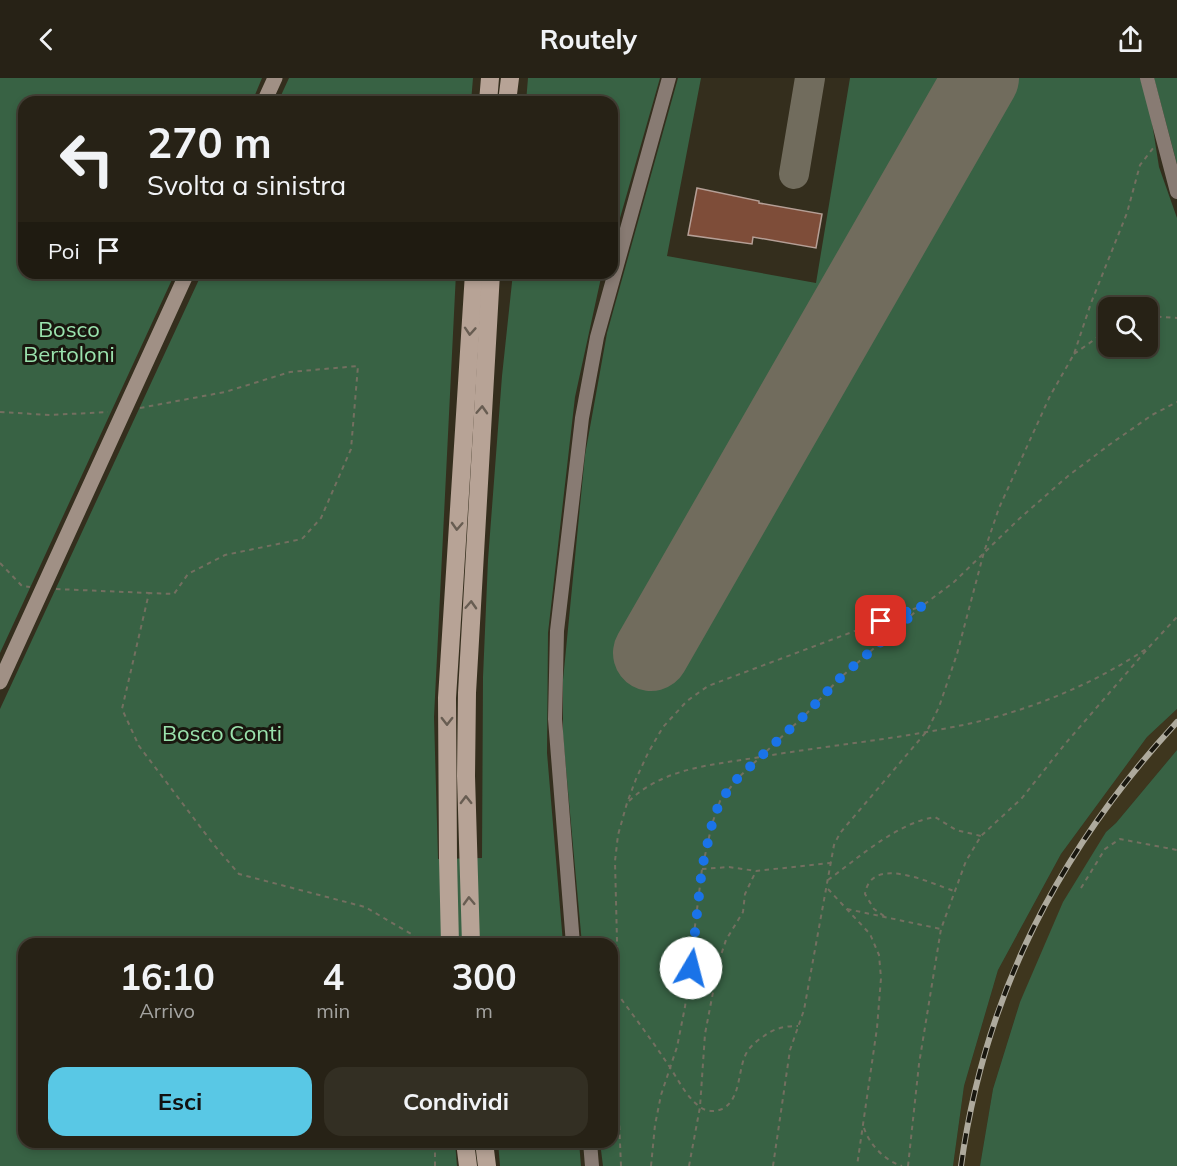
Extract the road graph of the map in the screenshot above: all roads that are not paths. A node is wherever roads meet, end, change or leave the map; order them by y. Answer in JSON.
{"nodes":[{"id":1,"x":275,"y":78,"type":"edge"},
{"id":2,"x":490,"y":78,"type":"edge"},
{"id":3,"x":510,"y":78,"type":"edge"},
{"id":4,"x":669,"y":78,"type":"edge"},
{"id":5,"x":1147,"y":78,"type":"edge"},
{"id":6,"x":267,"y":96,"type":"edge"},
{"id":7,"x":488,"y":96,"type":"edge"},
{"id":8,"x":508,"y":96,"type":"edge"},
{"id":9,"x":1177,"y":192,"type":"edge"},
{"id":10,"x":618,"y":261,"type":"edge"},
{"id":11,"x":184,"y":279,"type":"edge"},
{"id":12,"x":474,"y":279,"type":"edge"},
{"id":13,"x":490,"y":279,"type":"edge"},
{"id":14,"x":613,"y":279,"type":"edge"},
{"id":15,"x":0,"y":682,"type":"edge"},
{"id":16,"x":450,"y":938,"type":"edge"},
{"id":17,"x":471,"y":938,"type":"edge"},
{"id":18,"x":573,"y":938,"type":"edge"},
{"id":19,"x":466,"y":1148,"type":"edge"},
{"id":20,"x":485,"y":1148,"type":"edge"},
{"id":21,"x":590,"y":1148,"type":"edge"},
{"id":22,"x":468,"y":1166,"type":"edge"},
{"id":23,"x":487,"y":1166,"type":"edge"},
{"id":24,"x":592,"y":1166,"type":"edge"}],
"edges":[{"from":1,"to":6,"type":"main road"},
{"from":2,"to":7,"type":"highway"},
{"from":3,"to":8,"type":"highway"},
{"from":4,"to":10,"type":"main road"},
{"from":5,"to":9,"type":"main road"},
{"from":11,"to":15,"type":"main road"},
{"from":12,"to":16,"type":"highway","one_way":true},
{"from":17,"to":13,"type":"highway","one_way":true},
{"from":14,"to":18,"type":"main road"},
{"from":19,"to":22,"type":"highway"},
{"from":20,"to":23,"type":"highway"},
{"from":21,"to":24,"type":"main road"}]}
